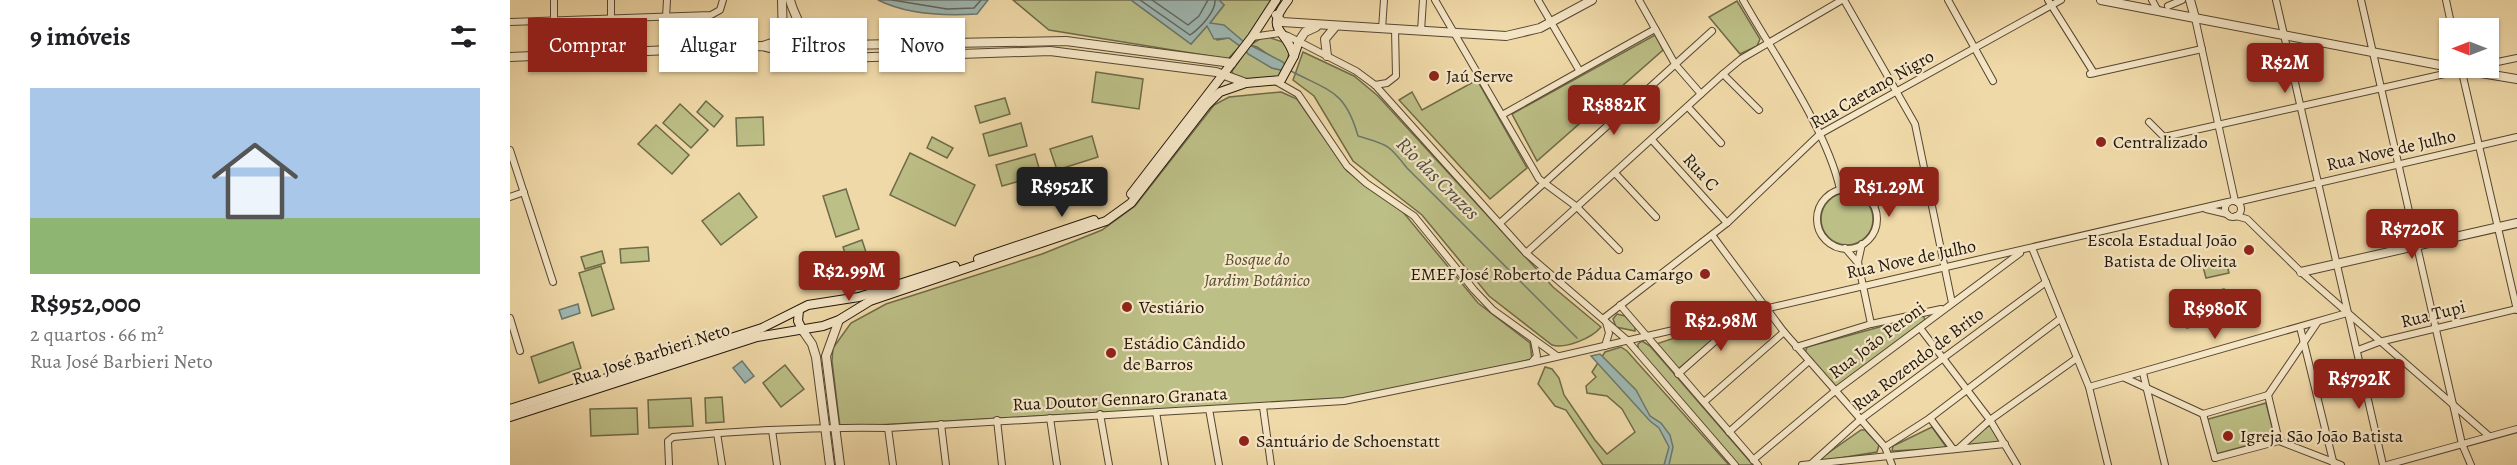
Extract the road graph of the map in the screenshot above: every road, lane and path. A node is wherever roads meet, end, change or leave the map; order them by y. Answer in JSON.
{"nodes":[{"id":1,"x":554,"y":0,"type":"edge"},
{"id":2,"x":611,"y":0,"type":"edge"},
{"id":3,"x":667,"y":0,"type":"edge"},
{"id":4,"x":723,"y":0,"type":"edge"},
{"id":5,"x":782,"y":0,"type":"edge"},
{"id":6,"x":790,"y":0,"type":"edge"},
{"id":7,"x":1276,"y":0,"type":"edge"},
{"id":8,"x":1288,"y":0,"type":"edge"},
{"id":9,"x":1384,"y":0,"type":"edge"},
{"id":10,"x":1423,"y":0,"type":"edge"},
{"id":11,"x":1435,"y":0,"type":"edge"},
{"id":12,"x":1538,"y":0,"type":"edge"},
{"id":13,"x":1592,"y":0,"type":"edge"},
{"id":14,"x":1639,"y":0,"type":"edge"},
{"id":15,"x":1743,"y":0,"type":"edge"},
{"id":16,"x":1843,"y":0,"type":"edge"},
{"id":17,"x":1948,"y":0,"type":"edge"},
{"id":18,"x":2061,"y":0,"type":"edge"},
{"id":19,"x":2101,"y":0,"type":"edge"},
{"id":20,"x":2152,"y":0,"type":"edge"},
{"id":21,"x":2182,"y":0,"type":"edge"},
{"id":22,"x":2190,"y":0,"type":"edge"},
{"id":23,"x":2276,"y":0,"type":"edge"},
{"id":24,"x":2361,"y":0,"type":"edge"},
{"id":25,"x":2446,"y":0,"type":"edge"},
{"id":26,"x":2050,"y":3,"type":"edge"},
{"id":27,"x":2168,"y":6,"type":"dead end"},
{"id":28,"x":2158,"y":11,"type":"junction"},
{"id":29,"x":1276,"y":15,"type":"junction"},
{"id":30,"x":666,"y":16,"type":"junction"},
{"id":31,"x":554,"y":18,"type":"edge"},
{"id":32,"x":610,"y":18,"type":"edge"},
{"id":33,"x":629,"y":18,"type":"edge"},
{"id":34,"x":782,"y":18,"type":"edge"},
{"id":35,"x":795,"y":18,"type":"edge"},
{"id":36,"x":2195,"y":18,"type":"junction"},
{"id":37,"x":2450,"y":18,"type":"edge"},
{"id":38,"x":510,"y":22,"type":"edge"},
{"id":39,"x":528,"y":22,"type":"edge"},
{"id":40,"x":1551,"y":24,"type":"junction"},
{"id":41,"x":1326,"y":26,"type":"junction"},
{"id":42,"x":1335,"y":27,"type":"junction"},
{"id":43,"x":1655,"y":28,"type":"junction"},
{"id":44,"x":1382,"y":29,"type":"junction"},
{"id":45,"x":1395,"y":29,"type":"junction"},
{"id":46,"x":1420,"y":31,"type":"junction"},
{"id":47,"x":1712,"y":31,"type":"dead end"},
{"id":48,"x":1280,"y":33,"type":"junction"},
{"id":49,"x":1454,"y":33,"type":"junction"},
{"id":50,"x":2284,"y":34,"type":"junction"},
{"id":51,"x":1251,"y":38,"type":"junction"},
{"id":52,"x":1299,"y":41,"type":"junction"},
{"id":53,"x":770,"y":43,"type":"edge"},
{"id":54,"x":1768,"y":44,"type":"junction"},
{"id":55,"x":867,"y":45,"type":"edge"},
{"id":56,"x":762,"y":46,"type":"junction"},
{"id":57,"x":1974,"y":47,"type":"junction"},
{"id":58,"x":770,"y":48,"type":"edge"},
{"id":59,"x":2202,"y":49,"type":"junction"},
{"id":60,"x":2373,"y":52,"type":"junction"},
{"id":61,"x":1328,"y":56,"type":"junction"},
{"id":62,"x":510,"y":57,"type":"edge"},
{"id":63,"x":867,"y":57,"type":"edge"},
{"id":64,"x":2517,"y":58,"type":"edge"},
{"id":65,"x":1293,"y":59,"type":"junction"},
{"id":66,"x":2499,"y":62,"type":"edge"},
{"id":67,"x":1232,"y":63,"type":"junction"},
{"id":68,"x":1676,"y":64,"type":"junction"},
{"id":69,"x":2439,"y":65,"type":"edge"},
{"id":70,"x":1579,"y":70,"type":"junction"},
{"id":71,"x":1723,"y":74,"type":"junction"},
{"id":72,"x":2439,"y":74,"type":"edge"},
{"id":73,"x":1223,"y":76,"type":"junction"},
{"id":74,"x":2499,"y":76,"type":"edge"},
{"id":75,"x":2463,"y":78,"type":"edge"},
{"id":76,"x":1280,"y":80,"type":"junction"},
{"id":77,"x":2517,"y":80,"type":"edge"},
{"id":78,"x":1994,"y":81,"type":"dead end"},
{"id":79,"x":1246,"y":83,"type":"junction"},
{"id":80,"x":1375,"y":85,"type":"junction"},
{"id":81,"x":2381,"y":88,"type":"junction"},
{"id":82,"x":1897,"y":91,"type":"junction"},
{"id":83,"x":1701,"y":94,"type":"junction"},
{"id":84,"x":1688,"y":107,"type":"junction"},
{"id":85,"x":2300,"y":107,"type":"junction"},
{"id":86,"x":1759,"y":110,"type":"dead end"},
{"id":87,"x":1502,"y":115,"type":"junction"},
{"id":88,"x":2149,"y":122,"type":"dead end"},
{"id":89,"x":2219,"y":125,"type":"junction"},
{"id":90,"x":1820,"y":134,"type":"junction"},
{"id":91,"x":2517,"y":137,"type":"edge"},
{"id":92,"x":1652,"y":140,"type":"junction"},
{"id":93,"x":1721,"y":143,"type":"dead end"},
{"id":94,"x":2479,"y":146,"type":"junction"},
{"id":95,"x":510,"y":150,"type":"edge"},
{"id":96,"x":2398,"y":164,"type":"junction"},
{"id":97,"x":1615,"y":173,"type":"junction"},
{"id":98,"x":2317,"y":182,"type":"junction"},
{"id":99,"x":1544,"y":183,"type":"junction"},
{"id":100,"x":1840,"y":189,"type":"junction"},
{"id":101,"x":524,"y":192,"type":"junction"},
{"id":102,"x":510,"y":197,"type":"edge"},
{"id":103,"x":2233,"y":202,"type":"junction"},
{"id":104,"x":1577,"y":207,"type":"junction"},
{"id":105,"x":2202,"y":209,"type":"junction"},
{"id":106,"x":2227,"y":213,"type":"junction"},
{"id":107,"x":2236,"y":216,"type":"junction"},
{"id":108,"x":1656,"y":217,"type":"dead end"},
{"id":109,"x":1500,"y":223,"type":"junction"},
{"id":110,"x":1727,"y":223,"type":"junction"},
{"id":111,"x":2517,"y":223,"type":"edge"},
{"id":112,"x":2498,"y":227,"type":"junction"},
{"id":113,"x":1712,"y":235,"type":"junction"},
{"id":114,"x":1862,"y":244,"type":"junction"},
{"id":115,"x":2416,"y":246,"type":"junction"},
{"id":116,"x":1845,"y":248,"type":"junction"},
{"id":117,"x":2032,"y":248,"type":"junction"},
{"id":118,"x":1619,"y":250,"type":"dead end"},
{"id":119,"x":2023,"y":251,"type":"junction"},
{"id":120,"x":1526,"y":253,"type":"junction"},
{"id":121,"x":2004,"y":255,"type":"junction"},
{"id":122,"x":2008,"y":262,"type":"junction"},
{"id":123,"x":2337,"y":263,"type":"junction"},
{"id":124,"x":1859,"y":267,"type":"junction"},
{"id":125,"x":1944,"y":267,"type":"junction"},
{"id":126,"x":2301,"y":272,"type":"junction"},
{"id":127,"x":553,"y":282,"type":"dead end"},
{"id":128,"x":2046,"y":282,"type":"junction"},
{"id":129,"x":1863,"y":285,"type":"junction"},
{"id":130,"x":829,"y":302,"type":"junction"},
{"id":131,"x":1953,"y":303,"type":"junction"},
{"id":132,"x":1620,"y":306,"type":"junction"},
{"id":133,"x":1767,"y":307,"type":"junction"},
{"id":134,"x":1945,"y":308,"type":"junction"},
{"id":135,"x":2517,"y":309,"type":"edge"},
{"id":136,"x":799,"y":310,"type":"junction"},
{"id":137,"x":1748,"y":313,"type":"junction"},
{"id":138,"x":2347,"y":313,"type":"junction"},
{"id":139,"x":510,"y":318,"type":"edge"},
{"id":140,"x":1604,"y":318,"type":"junction"},
{"id":141,"x":2060,"y":319,"type":"junction"},
{"id":142,"x":839,"y":320,"type":"junction"},
{"id":143,"x":2318,"y":322,"type":"junction"},
{"id":144,"x":1871,"y":324,"type":"junction"},
{"id":145,"x":2300,"y":327,"type":"junction"},
{"id":146,"x":1920,"y":328,"type":"junction"},
{"id":147,"x":2436,"y":329,"type":"junction"},
{"id":148,"x":803,"y":331,"type":"junction"},
{"id":149,"x":1784,"y":332,"type":"junction"},
{"id":150,"x":1647,"y":336,"type":"junction"},
{"id":151,"x":1627,"y":340,"type":"junction"},
{"id":152,"x":1534,"y":341,"type":"junction"},
{"id":153,"x":2303,"y":342,"type":"junction"},
{"id":154,"x":2379,"y":342,"type":"junction"},
{"id":155,"x":1603,"y":346,"type":"junction"},
{"id":156,"x":1797,"y":347,"type":"junction"},
{"id":157,"x":2358,"y":350,"type":"junction"},
{"id":158,"x":520,"y":351,"type":"dead end"},
{"id":159,"x":1557,"y":356,"type":"junction"},
{"id":160,"x":2077,"y":358,"type":"junction"},
{"id":161,"x":1944,"y":359,"type":"junction"},
{"id":162,"x":1809,"y":361,"type":"junction"},
{"id":163,"x":1530,"y":363,"type":"junction"},
{"id":164,"x":2144,"y":373,"type":"junction"},
{"id":165,"x":1678,"y":374,"type":"junction"},
{"id":166,"x":2125,"y":378,"type":"junction"},
{"id":167,"x":2089,"y":387,"type":"junction"},
{"id":168,"x":1967,"y":390,"type":"junction"},
{"id":169,"x":2149,"y":390,"type":"junction"},
{"id":170,"x":1835,"y":391,"type":"junction"},
{"id":171,"x":2268,"y":394,"type":"junction"},
{"id":172,"x":1704,"y":402,"type":"junction"},
{"id":173,"x":2454,"y":405,"type":"junction"},
{"id":174,"x":1263,"y":407,"type":"junction"},
{"id":175,"x":510,"y":409,"type":"edge"},
{"id":176,"x":1209,"y":409,"type":"junction"},
{"id":177,"x":1156,"y":412,"type":"junction"},
{"id":178,"x":1100,"y":414,"type":"junction"},
{"id":179,"x":2203,"y":414,"type":"junction"},
{"id":180,"x":510,"y":417,"type":"edge"},
{"id":181,"x":1050,"y":418,"type":"junction"},
{"id":182,"x":1930,"y":418,"type":"junction"},
{"id":183,"x":1861,"y":419,"type":"junction"},
{"id":184,"x":997,"y":420,"type":"junction"},
{"id":185,"x":1990,"y":420,"type":"junction"},
{"id":186,"x":941,"y":424,"type":"junction"},
{"id":187,"x":825,"y":427,"type":"junction"},
{"id":188,"x":835,"y":427,"type":"junction"},
{"id":189,"x":888,"y":428,"type":"junction"},
{"id":190,"x":2517,"y":429,"type":"edge"},
{"id":191,"x":772,"y":430,"type":"junction"},
{"id":192,"x":1729,"y":432,"type":"junction"},
{"id":193,"x":717,"y":433,"type":"junction"},
{"id":194,"x":2489,"y":436,"type":"junction"},
{"id":195,"x":2279,"y":441,"type":"junction"},
{"id":196,"x":2005,"y":444,"type":"junction"},
{"id":197,"x":2462,"y":444,"type":"junction"},
{"id":198,"x":1885,"y":447,"type":"junction"},
{"id":199,"x":1956,"y":448,"type":"junction"},
{"id":200,"x":2009,"y":451,"type":"junction"},
{"id":201,"x":1890,"y":456,"type":"junction"},
{"id":202,"x":2215,"y":458,"type":"junction"},
{"id":203,"x":1756,"y":462,"type":"edge"},
{"id":204,"x":2333,"y":463,"type":"edge"},
{"id":205,"x":1811,"y":464,"type":"edge"},
{"id":206,"x":669,"y":465,"type":"edge"},
{"id":207,"x":722,"y":465,"type":"edge"},
{"id":208,"x":777,"y":465,"type":"edge"},
{"id":209,"x":830,"y":465,"type":"edge"},
{"id":210,"x":840,"y":465,"type":"edge"},
{"id":211,"x":893,"y":465,"type":"edge"},
{"id":212,"x":946,"y":465,"type":"edge"},
{"id":213,"x":1002,"y":465,"type":"edge"},
{"id":214,"x":1057,"y":465,"type":"edge"},
{"id":215,"x":1109,"y":465,"type":"edge"},
{"id":216,"x":1165,"y":465,"type":"edge"},
{"id":217,"x":1219,"y":465,"type":"edge"},
{"id":218,"x":1271,"y":465,"type":"edge"},
{"id":219,"x":1735,"y":465,"type":"edge"},
{"id":220,"x":1803,"y":465,"type":"edge"},
{"id":221,"x":1892,"y":465,"type":"edge"},
{"id":222,"x":2010,"y":465,"type":"edge"},
{"id":223,"x":2017,"y":465,"type":"edge"},
{"id":224,"x":2108,"y":465,"type":"edge"},
{"id":225,"x":2165,"y":465,"type":"edge"},
{"id":226,"x":2209,"y":465,"type":"edge"},
{"id":227,"x":2341,"y":465,"type":"edge"},
{"id":228,"x":2385,"y":465,"type":"edge"},
{"id":229,"x":2471,"y":465,"type":"edge"}],
"edges":[{"from":1,"to":31,"type":"street"},
{"from":2,"to":32,"type":"street"},
{"from":3,"to":30,"type":"street"},
{"from":4,"to":30,"type":"street"},
{"from":5,"to":34,"type":"street"},
{"from":6,"to":35,"type":"street"},
{"from":7,"to":51,"type":"main road"},
{"from":8,"to":29,"type":"main road"},
{"from":9,"to":44,"type":"street"},
{"from":10,"to":46,"type":"street"},
{"from":11,"to":49,"type":"street"},
{"from":12,"to":40,"type":"street"},
{"from":13,"to":40,"type":"street"},
{"from":14,"to":43,"type":"street"},
{"from":15,"to":54,"type":"street"},
{"from":16,"to":54,"type":"street"},
{"from":16,"to":82,"type":"street"},
{"from":17,"to":57,"type":"street"},
{"from":18,"to":26,"type":"street","name":"Rua Caetano Nigro"},
{"from":19,"to":28,"type":"street"},
{"from":20,"to":28,"type":"street"},
{"from":21,"to":27,"type":"street"},
{"from":22,"to":36,"type":"street"},
{"from":23,"to":50,"type":"street"},
{"from":24,"to":60,"type":"street"},
{"from":25,"to":37,"type":"street"},
{"from":26,"to":57,"type":"street","name":"Rua Caetano Nigro"},
{"from":26,"to":59,"type":"street"},
{"from":28,"to":36,"type":"street"},
{"from":29,"to":41,"type":"street"},
{"from":29,"to":48,"type":"main road"},
{"from":30,"to":33,"type":"street"},
{"from":36,"to":50,"type":"street"},
{"from":36,"to":59,"type":"street"},
{"from":38,"to":39,"type":"street"},
{"from":40,"to":49,"type":"street"},
{"from":40,"to":70,"type":"street"},
{"from":41,"to":42,"type":"street"},
{"from":41,"to":52,"type":"street"},
{"from":42,"to":44,"type":"street"},
{"from":42,"to":61,"type":"street"},
{"from":43,"to":68,"type":"street"},
{"from":43,"to":70,"type":"street"},
{"from":44,"to":45,"type":"street"},
{"from":45,"to":46,"type":"street"},
{"from":45,"to":80,"type":"street"},
{"from":46,"to":49,"type":"street"},
{"from":47,"to":68,"type":"street"},
{"from":48,"to":51,"type":"street"},
{"from":48,"to":52,"type":"street"},
{"from":48,"to":65,"type":"main road"},
{"from":49,"to":87,"type":"street"},
{"from":50,"to":60,"type":"street"},
{"from":50,"to":85,"type":"street"},
{"from":51,"to":67,"type":"main road"},
{"from":52,"to":61,"type":"street"},
{"from":52,"to":65,"type":"main road"},
{"from":53,"to":56,"type":"street"},
{"from":54,"to":71,"type":"street"},
{"from":54,"to":90,"type":"street"},
{"from":55,"to":67,"type":"street"},
{"from":56,"to":58,"type":"street"},
{"from":56,"to":62,"type":"street"},
{"from":57,"to":78,"type":"street"},
{"from":57,"to":82,"type":"street","name":"Rua Caetano Nigro"},
{"from":59,"to":89,"type":"street"},
{"from":60,"to":69,"type":"street"},
{"from":60,"to":81,"type":"street"},
{"from":61,"to":80,"type":"street"},
{"from":63,"to":73,"type":"street"},
{"from":64,"to":66,"type":"street"},
{"from":65,"to":76,"type":"main road"},
{"from":67,"to":73,"type":"main road"},
{"from":68,"to":83,"type":"street"},
{"from":68,"to":99,"type":"street"},
{"from":70,"to":87,"type":"street"},
{"from":71,"to":83,"type":"street"},
{"from":71,"to":86,"type":"street"},
{"from":72,"to":81,"type":"street"},
{"from":73,"to":79,"type":"street"},
{"from":73,"to":130,"type":"main road"},
{"from":74,"to":77,"type":"street"},
{"from":75,"to":94,"type":"street"},
{"from":76,"to":79,"type":"main road"},
{"from":76,"to":152,"type":"street"},
{"from":79,"to":142,"type":"main road"},
{"from":80,"to":109,"type":"street"},
{"from":81,"to":85,"type":"street"},
{"from":81,"to":96,"type":"street"},
{"from":82,"to":90,"type":"street","name":"Rua Caetano Nigro"},
{"from":82,"to":125,"type":"street"},
{"from":83,"to":84,"type":"street"},
{"from":84,"to":92,"type":"street"},
{"from":84,"to":93,"type":"street"},
{"from":85,"to":89,"type":"street"},
{"from":85,"to":98,"type":"street"},
{"from":87,"to":99,"type":"street"},
{"from":88,"to":89,"type":"street"},
{"from":89,"to":103,"type":"street"},
{"from":90,"to":100,"type":"street"},
{"from":90,"to":110,"type":"street","name":"Rua Caetano Nigro"},
{"from":91,"to":94,"type":"street","name":"Rua Nove de Julho"},
{"from":92,"to":97,"type":"street"},
{"from":92,"to":110,"type":"street","name":"Rua C"},
{"from":94,"to":96,"type":"street","name":"Rua Nove de Julho"},
{"from":94,"to":112,"type":"street"},
{"from":95,"to":101,"type":"street"},
{"from":96,"to":98,"type":"street","name":"Rua Nove de Julho"},
{"from":96,"to":115,"type":"street"},
{"from":97,"to":104,"type":"street"},
{"from":97,"to":108,"type":"street"},
{"from":98,"to":103,"type":"street","name":"Rua Nove de Julho"},
{"from":98,"to":123,"type":"street"},
{"from":99,"to":104,"type":"street"},
{"from":99,"to":109,"type":"street"},
{"from":100,"to":114,"type":"street"},
{"from":100,"to":116,"type":"street"},
{"from":101,"to":102,"type":"street"},
{"from":101,"to":127,"type":"street"},
{"from":103,"to":105,"type":"street","name":"Rua Nove de Julho"},
{"from":103,"to":106,"type":"street"},
{"from":103,"to":107,"type":"street"},
{"from":104,"to":118,"type":"street"},
{"from":104,"to":120,"type":"street"},
{"from":105,"to":106,"type":"street","name":"Rua Nove de Julho"},
{"from":105,"to":117,"type":"street","name":"Rua Nove de Julho"},
{"from":106,"to":107,"type":"street","name":"Rua Nove de Julho"},
{"from":107,"to":126,"type":"street","name":"Rua Nove de Julho"},
{"from":109,"to":120,"type":"street"},
{"from":110,"to":113,"type":"street","name":"Rua Caetano Nigro"},
{"from":111,"to":112,"type":"street"},
{"from":112,"to":115,"type":"street"},
{"from":112,"to":135,"type":"street"},
{"from":113,"to":132,"type":"street","name":"Rua Caetano Nigro"},
{"from":113,"to":133,"type":"street"},
{"from":114,"to":116,"type":"street"},
{"from":114,"to":124,"type":"street"},
{"from":115,"to":123,"type":"street"},
{"from":115,"to":147,"type":"street"},
{"from":116,"to":124,"type":"street"},
{"from":117,"to":119,"type":"street","name":"Rua Nove de Julho"},
{"from":117,"to":128,"type":"street"},
{"from":119,"to":121,"type":"street","name":"Rua Nove de Julho"},
{"from":119,"to":122,"type":"street","name":"Rua João Peroni"},
{"from":120,"to":140,"type":"street"},
{"from":121,"to":122,"type":"street"},
{"from":121,"to":125,"type":"street","name":"Rua Nove de Julho"},
{"from":122,"to":131,"type":"street","name":"Rua João Peroni"},
{"from":123,"to":126,"type":"street"},
{"from":123,"to":138,"type":"street"},
{"from":124,"to":129,"type":"street"},
{"from":125,"to":129,"type":"street","name":"Rua Nove de Julho"},
{"from":125,"to":131,"type":"street"},
{"from":126,"to":138,"type":"street","name":"Rua Nove de Julho"},
{"from":128,"to":141,"type":"street"},
{"from":128,"to":161,"type":"street","name":"Rua Rozendo de Brito"},
{"from":129,"to":133,"type":"street","name":"Rua Nove de Julho"},
{"from":129,"to":144,"type":"street"},
{"from":130,"to":136,"type":"main road","name":"Rua José Barbieri Neto"},
{"from":130,"to":142,"type":"main road"},
{"from":131,"to":134,"type":"street","name":"Rua João Peroni"},
{"from":132,"to":140,"type":"street","name":"Rua Caetano Nigro"},
{"from":132,"to":150,"type":"street"},
{"from":133,"to":137,"type":"street","name":"Rua Nove de Julho"},
{"from":133,"to":149,"type":"street"},
{"from":134,"to":144,"type":"street"},
{"from":134,"to":146,"type":"street","name":"Rua João Peroni"},
{"from":135,"to":147,"type":"street","name":"Rua Tupi"},
{"from":136,"to":148,"type":"main road"},
{"from":136,"to":175,"type":"main road","name":"Rua José Barbieri Neto"},
{"from":137,"to":150,"type":"street","name":"Rua Nove de Julho"},
{"from":137,"to":165,"type":"street"},
{"from":138,"to":143,"type":"street"},
{"from":138,"to":154,"type":"street","name":"Rua Nove de Julho"},
{"from":138,"to":157,"type":"street"},
{"from":139,"to":158,"type":"street"},
{"from":140,"to":151,"type":"street"},
{"from":140,"to":155,"type":"street"},
{"from":141,"to":160,"type":"street"},
{"from":141,"to":168,"type":"street"},
{"from":142,"to":148,"type":"main road","name":"Rua José Barbieri Neto"},
{"from":142,"to":188,"type":"street"},
{"from":143,"to":145,"type":"street"},
{"from":143,"to":153,"type":"street"},
{"from":144,"to":156,"type":"street"},
{"from":145,"to":153,"type":"street"},
{"from":145,"to":164,"type":"street"},
{"from":146,"to":161,"type":"street"},
{"from":146,"to":170,"type":"street","name":"Rua João Peroni"},
{"from":147,"to":154,"type":"street","name":"Rua Tupi"},
{"from":147,"to":173,"type":"street"},
{"from":148,"to":180,"type":"main road","name":"Rua José Barbieri Neto"},
{"from":148,"to":187,"type":"street"},
{"from":149,"to":156,"type":"street"},
{"from":149,"to":172,"type":"street"},
{"from":150,"to":151,"type":"street","name":"Rua Nove de Julho"},
{"from":150,"to":165,"type":"street"},
{"from":151,"to":155,"type":"street"},
{"from":151,"to":219,"type":"street"},
{"from":152,"to":159,"type":"street"},
{"from":152,"to":163,"type":"street"},
{"from":153,"to":171,"type":"street"},
{"from":153,"to":204,"type":"street"},
{"from":154,"to":157,"type":"street","name":"Rua Tupi"},
{"from":154,"to":173,"type":"street","name":"Rua Nove de Julho"},
{"from":155,"to":159,"type":"street","name":"Rua Doutor Gennaro Granata"},
{"from":156,"to":162,"type":"street"},
{"from":157,"to":228,"type":"street"},
{"from":159,"to":163,"type":"street","name":"Rua Doutor Gennaro Granata"},
{"from":160,"to":167,"type":"street"},
{"from":160,"to":185,"type":"street"},
{"from":161,"to":168,"type":"street"},
{"from":161,"to":183,"type":"street","name":"Rua Rozendo de Brito"},
{"from":162,"to":170,"type":"street"},
{"from":162,"to":192,"type":"street"},
{"from":163,"to":174,"type":"street","name":"Rua Doutor Gennaro Granata"},
{"from":164,"to":166,"type":"street"},
{"from":164,"to":169,"type":"street"},
{"from":165,"to":172,"type":"street"},
{"from":166,"to":167,"type":"street"},
{"from":166,"to":169,"type":"street"},
{"from":167,"to":224,"type":"street"},
{"from":168,"to":182,"type":"street"},
{"from":168,"to":185,"type":"street"},
{"from":169,"to":179,"type":"street"},
{"from":169,"to":225,"type":"street"},
{"from":170,"to":183,"type":"street"},
{"from":170,"to":203,"type":"street","name":"Rua João Peroni"},
{"from":171,"to":179,"type":"street"},
{"from":171,"to":195,"type":"street"},
{"from":172,"to":192,"type":"street"},
{"from":173,"to":194,"type":"street","name":"Rua Nove de Julho"},
{"from":173,"to":197,"type":"street"},
{"from":174,"to":176,"type":"street","name":"Rua Doutor Gennaro Granata"},
{"from":174,"to":218,"type":"street"},
{"from":176,"to":177,"type":"street","name":"Rua Doutor Gennaro Granata"},
{"from":176,"to":217,"type":"street"},
{"from":177,"to":178,"type":"street","name":"Rua Doutor Gennaro Granata"},
{"from":177,"to":216,"type":"street"},
{"from":178,"to":181,"type":"street","name":"Rua Doutor Gennaro Granata"},
{"from":178,"to":215,"type":"street"},
{"from":179,"to":202,"type":"street"},
{"from":181,"to":184,"type":"street","name":"Rua Doutor Gennaro Granata"},
{"from":181,"to":214,"type":"street"},
{"from":182,"to":198,"type":"street"},
{"from":182,"to":199,"type":"street"},
{"from":183,"to":198,"type":"street"},
{"from":183,"to":205,"type":"street","name":"Rua Rozendo de Brito"},
{"from":184,"to":186,"type":"street","name":"Rua Doutor Gennaro Granata"},
{"from":184,"to":213,"type":"street"},
{"from":185,"to":196,"type":"street"},
{"from":185,"to":199,"type":"street"},
{"from":186,"to":189,"type":"street","name":"Rua Doutor Gennaro Granata"},
{"from":186,"to":212,"type":"street"},
{"from":187,"to":188,"type":"street","name":"Rua Doutor Gennaro Granata"},
{"from":187,"to":191,"type":"street","name":"Rua Doutor Gennaro Granata"},
{"from":187,"to":209,"type":"street"},
{"from":188,"to":189,"type":"street","name":"Rua Doutor Gennaro Granata"},
{"from":188,"to":210,"type":"street"},
{"from":189,"to":211,"type":"street"},
{"from":190,"to":194,"type":"street"},
{"from":191,"to":193,"type":"street","name":"Rua Doutor Gennaro Granata"},
{"from":191,"to":208,"type":"street"},
{"from":192,"to":203,"type":"street"},
{"from":193,"to":206,"type":"street","name":"Rua Doutor Gennaro Granata"},
{"from":193,"to":207,"type":"street"},
{"from":194,"to":197,"type":"street"},
{"from":195,"to":202,"type":"street"},
{"from":195,"to":204,"type":"street"},
{"from":196,"to":199,"type":"street"},
{"from":196,"to":200,"type":"street"},
{"from":197,"to":228,"type":"street"},
{"from":197,"to":229,"type":"street"},
{"from":198,"to":201,"type":"street"},
{"from":199,"to":201,"type":"street"},
{"from":200,"to":222,"type":"street"},
{"from":200,"to":223,"type":"street"},
{"from":201,"to":205,"type":"street"},
{"from":201,"to":221,"type":"street"},
{"from":202,"to":226,"type":"street"},
{"from":204,"to":227,"type":"street"},
{"from":205,"to":220,"type":"street"}]}
